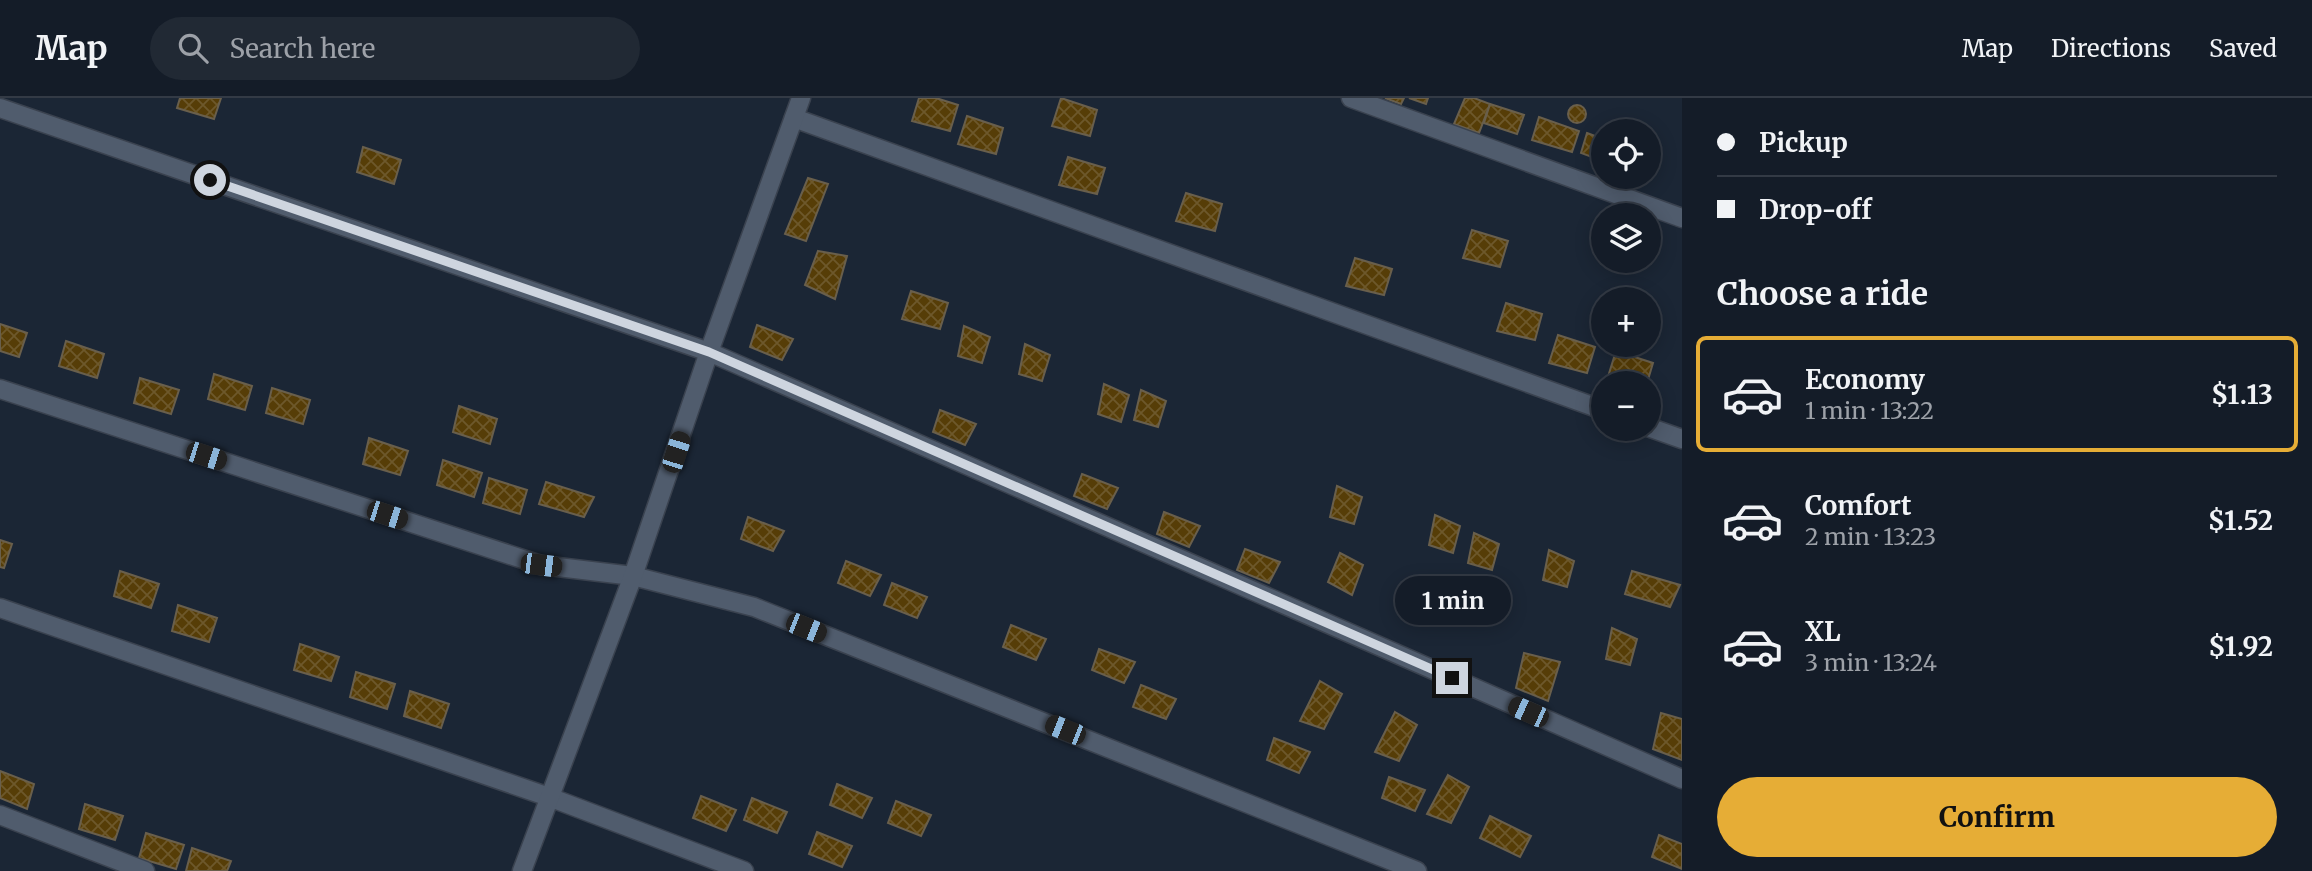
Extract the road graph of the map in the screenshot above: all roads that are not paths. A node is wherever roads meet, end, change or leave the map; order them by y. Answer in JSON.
{"nodes":[{"id":1,"x":801,"y":98,"type":"edge"},
{"id":2,"x":1351,"y":98,"type":"edge"},
{"id":3,"x":0,"y":108,"type":"edge"},
{"id":4,"x":794,"y":118,"type":"junction"},
{"id":5,"x":1682,"y":218,"type":"edge"},
{"id":6,"x":709,"y":352,"type":"junction"},
{"id":7,"x":0,"y":389,"type":"edge"},
{"id":8,"x":1591,"y":406,"type":"edge"},
{"id":9,"x":1661,"y":432,"type":"edge"},
{"id":10,"x":1682,"y":439,"type":"edge"},
{"id":11,"x":634,"y":576,"type":"junction"},
{"id":12,"x":0,"y":608,"type":"edge"},
{"id":13,"x":1682,"y":779,"type":"edge"},
{"id":14,"x":549,"y":797,"type":"junction"},
{"id":15,"x":0,"y":815,"type":"edge"},
{"id":16,"x":145,"y":871,"type":"edge"},
{"id":17,"x":522,"y":871,"type":"edge"},
{"id":18,"x":744,"y":871,"type":"edge"},
{"id":19,"x":1417,"y":871,"type":"edge"}],
"edges":[{"from":1,"to":4,"type":"street"},
{"from":2,"to":5,"type":"street"},
{"from":3,"to":6,"type":"street"},
{"from":4,"to":6,"type":"street"},
{"from":4,"to":8,"type":"street"},
{"from":6,"to":11,"type":"street"},
{"from":6,"to":13,"type":"street"},
{"from":7,"to":11,"type":"street"},
{"from":9,"to":10,"type":"street"},
{"from":11,"to":14,"type":"street"},
{"from":11,"to":19,"type":"street"},
{"from":12,"to":14,"type":"street"},
{"from":14,"to":17,"type":"street"},
{"from":14,"to":18,"type":"street"},
{"from":15,"to":16,"type":"street"}]}
